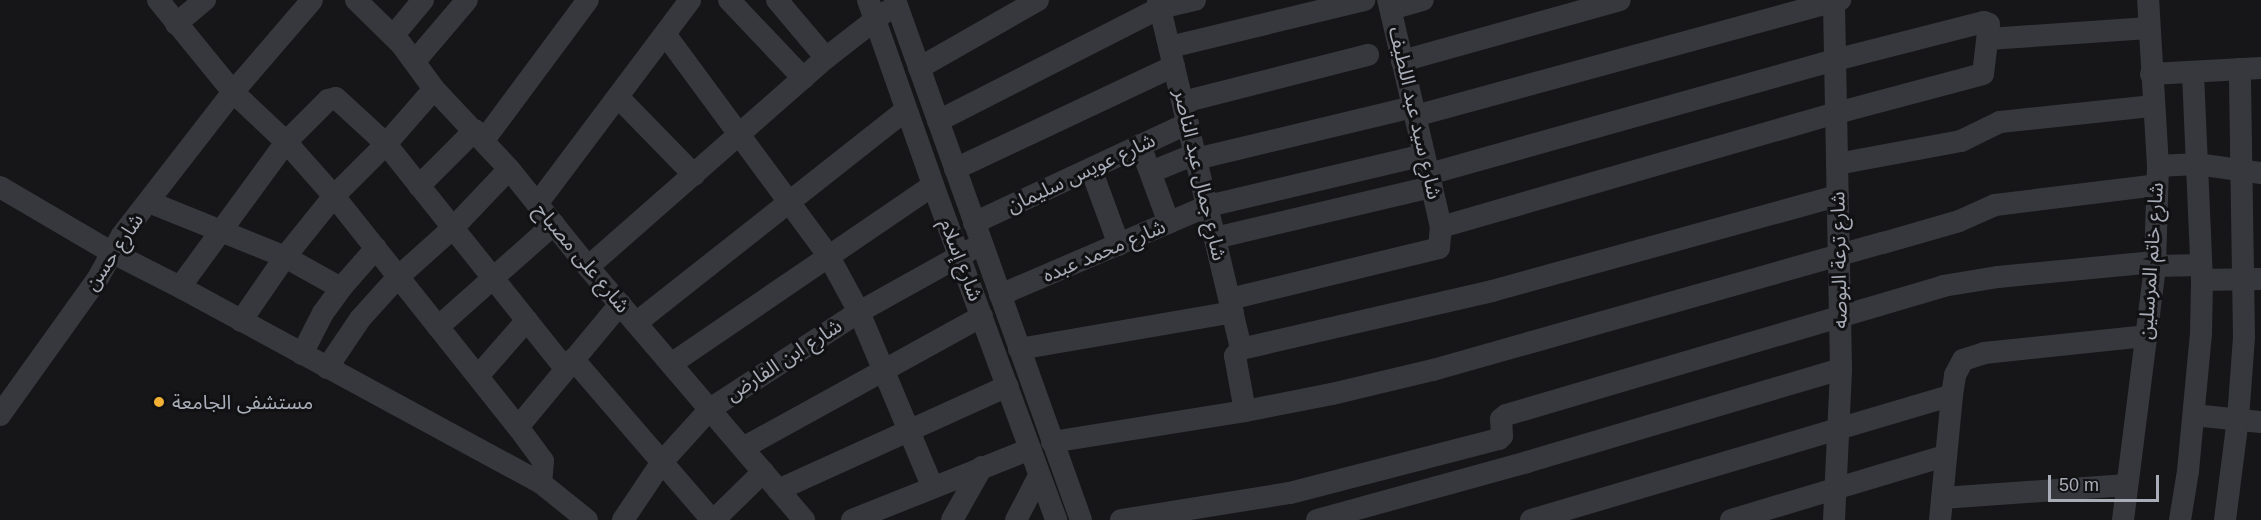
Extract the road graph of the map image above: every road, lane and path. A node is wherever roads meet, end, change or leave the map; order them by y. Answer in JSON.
{"nodes":[{"id":1,"x":158,"y":0,"type":"edge"},
{"id":2,"x":205,"y":0,"type":"edge"},
{"id":3,"x":356,"y":0,"type":"edge"},
{"id":4,"x":423,"y":0,"type":"edge"},
{"id":5,"x":467,"y":0,"type":"edge"},
{"id":6,"x":588,"y":0,"type":"edge"},
{"id":7,"x":690,"y":0,"type":"edge"},
{"id":8,"x":777,"y":0,"type":"edge"},
{"id":9,"x":1038,"y":0,"type":"edge"},
{"id":10,"x":1195,"y":0,"type":"edge"},
{"id":11,"x":1364,"y":0,"type":"edge"},
{"id":12,"x":1424,"y":0,"type":"edge"},
{"id":13,"x":1620,"y":0,"type":"edge"},
{"id":14,"x":1836,"y":0,"type":"edge"},
{"id":15,"x":2148,"y":0,"type":"edge"},
{"id":16,"x":310,"y":1,"type":"edge"},
{"id":17,"x":898,"y":1,"type":"edge"},
{"id":18,"x":738,"y":3,"type":"edge"},
{"id":19,"x":1159,"y":4,"type":"edge"},
{"id":20,"x":1389,"y":4,"type":"edge"},
{"id":21,"x":872,"y":9,"type":"edge"},
{"id":22,"x":176,"y":24,"type":"junction"},
{"id":23,"x":2149,"y":28,"type":"junction"},
{"id":24,"x":665,"y":33,"type":"junction"},
{"id":25,"x":393,"y":36,"type":"junction"},
{"id":26,"x":1988,"y":39,"type":"junction"},
{"id":27,"x":1368,"y":55,"type":"dead end"},
{"id":28,"x":1172,"y":56,"type":"junction"},
{"id":29,"x":826,"y":58,"type":"junction"},
{"id":30,"x":1835,"y":60,"type":"junction"},
{"id":31,"x":415,"y":61,"type":"junction"},
{"id":32,"x":1402,"y":61,"type":"junction"},
{"id":33,"x":919,"y":68,"type":"junction"},
{"id":34,"x":2250,"y":68,"type":"edge"},
{"id":35,"x":2193,"y":72,"type":"junction"},
{"id":36,"x":2151,"y":74,"type":"junction"},
{"id":37,"x":803,"y":78,"type":"junction"},
{"id":38,"x":434,"y":88,"type":"junction"},
{"id":39,"x":233,"y":92,"type":"junction"},
{"id":40,"x":618,"y":97,"type":"junction"},
{"id":41,"x":2153,"y":106,"type":"junction"},
{"id":42,"x":906,"y":110,"type":"junction"},
{"id":43,"x":1414,"y":112,"type":"junction"},
{"id":44,"x":1185,"y":113,"type":"junction"},
{"id":45,"x":1836,"y":113,"type":"junction"},
{"id":46,"x":938,"y":121,"type":"junction"},
{"id":47,"x":480,"y":135,"type":"junction"},
{"id":48,"x":738,"y":135,"type":"junction"},
{"id":49,"x":286,"y":142,"type":"junction"},
{"id":50,"x":386,"y":144,"type":"junction"},
{"id":51,"x":1140,"y":146,"type":"junction"},
{"id":52,"x":1196,"y":157,"type":"junction"},
{"id":53,"x":1837,"y":164,"type":"junction"},
{"id":54,"x":2197,"y":164,"type":"junction"},
{"id":55,"x":509,"y":169,"type":"junction"},
{"id":56,"x":955,"y":169,"type":"junction"},
{"id":57,"x":1091,"y":169,"type":"junction"},
{"id":58,"x":1151,"y":172,"type":"junction"},
{"id":59,"x":1428,"y":172,"type":"junction"},
{"id":60,"x":2252,"y":172,"type":"edge"},
{"id":61,"x":694,"y":175,"type":"junction"},
{"id":62,"x":2158,"y":176,"type":"junction"},
{"id":63,"x":933,"y":185,"type":"junction"},
{"id":64,"x":419,"y":186,"type":"junction"},
{"id":65,"x":0,"y":187,"type":"edge"},
{"id":66,"x":334,"y":196,"type":"junction"},
{"id":67,"x":1838,"y":196,"type":"junction"},
{"id":68,"x":149,"y":202,"type":"junction"},
{"id":69,"x":788,"y":202,"type":"junction"},
{"id":70,"x":537,"y":204,"type":"junction"},
{"id":71,"x":1208,"y":206,"type":"junction"},
{"id":72,"x":974,"y":223,"type":"junction"},
{"id":73,"x":1169,"y":223,"type":"junction"},
{"id":74,"x":554,"y":224,"type":"junction"},
{"id":75,"x":1441,"y":227,"type":"junction"},
{"id":76,"x":453,"y":228,"type":"junction"},
{"id":77,"x":221,"y":230,"type":"junction"},
{"id":78,"x":1215,"y":238,"type":"junction"},
{"id":79,"x":982,"y":245,"type":"junction"},
{"id":80,"x":1119,"y":245,"type":"junction"},
{"id":81,"x":376,"y":248,"type":"junction"},
{"id":82,"x":111,"y":252,"type":"junction"},
{"id":83,"x":1839,"y":254,"type":"junction"},
{"id":84,"x":828,"y":255,"type":"junction"},
{"id":85,"x":959,"y":255,"type":"junction"},
{"id":86,"x":285,"y":257,"type":"junction"},
{"id":87,"x":2154,"y":264,"type":"junction"},
{"id":88,"x":588,"y":267,"type":"junction"},
{"id":89,"x":2201,"y":273,"type":"junction"},
{"id":90,"x":398,"y":278,"type":"junction"},
{"id":91,"x":494,"y":278,"type":"junction"},
{"id":92,"x":2253,"y":279,"type":"edge"},
{"id":93,"x":180,"y":287,"type":"junction"},
{"id":94,"x":341,"y":288,"type":"junction"},
{"id":95,"x":1000,"y":295,"type":"junction"},
{"id":96,"x":620,"y":304,"type":"junction"},
{"id":97,"x":1231,"y":306,"type":"junction"},
{"id":98,"x":859,"y":312,"type":"junction"},
{"id":99,"x":1840,"y":315,"type":"junction"},
{"id":100,"x":982,"y":316,"type":"junction"},
{"id":101,"x":527,"y":320,"type":"junction"},
{"id":102,"x":241,"y":321,"type":"junction"},
{"id":103,"x":636,"y":323,"type":"junction"},
{"id":104,"x":438,"y":327,"type":"junction"},
{"id":105,"x":2145,"y":336,"type":"junction"},
{"id":106,"x":1019,"y":349,"type":"junction"},
{"id":107,"x":1242,"y":349,"type":"junction"},
{"id":108,"x":302,"y":354,"type":"junction"},
{"id":109,"x":569,"y":363,"type":"junction"},
{"id":110,"x":671,"y":364,"type":"junction"},
{"id":111,"x":327,"y":368,"type":"junction"},
{"id":112,"x":884,"y":368,"type":"junction"},
{"id":113,"x":1841,"y":369,"type":"junction"},
{"id":114,"x":478,"y":376,"type":"junction"},
{"id":115,"x":1007,"y":386,"type":"junction"},
{"id":116,"x":1952,"y":395,"type":"junction"},
{"id":117,"x":710,"y":409,"type":"junction"},
{"id":118,"x":1245,"y":411,"type":"junction"},
{"id":119,"x":0,"y":415,"type":"edge"},
{"id":120,"x":2194,"y":415,"type":"junction"},
{"id":121,"x":2238,"y":419,"type":"junction"},
{"id":122,"x":2261,"y":422,"type":"edge"},
{"id":123,"x":518,"y":426,"type":"junction"},
{"id":124,"x":1840,"y":427,"type":"junction"},
{"id":125,"x":910,"y":431,"type":"junction"},
{"id":126,"x":1052,"y":442,"type":"junction"},
{"id":127,"x":743,"y":448,"type":"junction"},
{"id":128,"x":1030,"y":449,"type":"junction"},
{"id":129,"x":1944,"y":456,"type":"junction"},
{"id":130,"x":662,"y":462,"type":"junction"},
{"id":131,"x":982,"y":467,"type":"junction"},
{"id":132,"x":763,"y":472,"type":"junction"},
{"id":133,"x":1039,"y":476,"type":"junction"},
{"id":134,"x":541,"y":483,"type":"junction"},
{"id":135,"x":2127,"y":485,"type":"junction"},
{"id":136,"x":932,"y":486,"type":"junction"},
{"id":137,"x":1836,"y":487,"type":"junction"},
{"id":138,"x":778,"y":490,"type":"junction"},
{"id":139,"x":1941,"y":509,"type":"edge"},
{"id":140,"x":587,"y":520,"type":"edge"},
{"id":141,"x":623,"y":520,"type":"edge"},
{"id":142,"x":713,"y":520,"type":"edge"},
{"id":143,"x":804,"y":520,"type":"edge"},
{"id":144,"x":852,"y":520,"type":"edge"},
{"id":145,"x":952,"y":520,"type":"edge"},
{"id":146,"x":1016,"y":520,"type":"edge"},
{"id":147,"x":1056,"y":520,"type":"edge"},
{"id":148,"x":1081,"y":520,"type":"edge"},
{"id":149,"x":1121,"y":520,"type":"edge"},
{"id":150,"x":1317,"y":520,"type":"edge"},
{"id":151,"x":1531,"y":520,"type":"edge"},
{"id":152,"x":1731,"y":520,"type":"edge"},
{"id":153,"x":1834,"y":520,"type":"edge"},
{"id":154,"x":2123,"y":520,"type":"edge"},
{"id":155,"x":2180,"y":520,"type":"edge"},
{"id":156,"x":2225,"y":520,"type":"edge"}],
"edges":[{"from":1,"to":22,"type":"street"},
{"from":2,"to":22,"type":"street"},
{"from":3,"to":25,"type":"street","name":"شارع على مصباح"},
{"from":4,"to":25,"type":"street"},
{"from":5,"to":31,"type":"street"},
{"from":6,"to":47,"type":"street"},
{"from":7,"to":24,"type":"street"},
{"from":8,"to":29,"type":"street"},
{"from":9,"to":33,"type":"street"},
{"from":10,"to":19,"type":"street"},
{"from":11,"to":28,"type":"street"},
{"from":12,"to":20,"type":"street"},
{"from":13,"to":32,"type":"street"},
{"from":14,"to":30,"type":"street","name":"شارع ترعة البوصه"},
{"from":14,"to":43,"type":"street"},
{"from":15,"to":23,"type":"street","name":"شارع خاتم المرسلين"},
{"from":16,"to":39,"type":"street","name":"شارع حسن"},
{"from":17,"to":21,"type":"street"},
{"from":17,"to":33,"type":"street","name":"شارع إسلام"},
{"from":18,"to":37,"type":"street"},
{"from":19,"to":28,"type":"street","name":"شارع جمال عبد الناصر"},
{"from":19,"to":46,"type":"street"},
{"from":20,"to":32,"type":"street","name":"شارع سيد عبد اللطيف"},
{"from":21,"to":29,"type":"street"},
{"from":21,"to":42,"type":"street","name":"شارع إسلام"},
{"from":22,"to":39,"type":"street"},
{"from":23,"to":26,"type":"street"},
{"from":23,"to":36,"type":"street","name":"شارع خاتم المرسلين"},
{"from":24,"to":40,"type":"street"},
{"from":24,"to":48,"type":"street"},
{"from":25,"to":31,"type":"street","name":"شارع على مصباح"},
{"from":26,"to":30,"type":"street"},
{"from":26,"to":45,"type":"street"},
{"from":27,"to":44,"type":"street","name":"شارع عويس سليمان"},
{"from":28,"to":44,"type":"street","name":"شارع جمال عبد الناصر"},
{"from":28,"to":56,"type":"street"},
{"from":29,"to":37,"type":"street"},
{"from":30,"to":45,"type":"street","name":"شارع ترعة البوصه"},
{"from":30,"to":59,"type":"street"},
{"from":31,"to":38,"type":"street","name":"شارع على مصباح"},
{"from":32,"to":43,"type":"street","name":"شارع سيد عبد اللطيف"},
{"from":33,"to":46,"type":"street","name":"شارع إسلام"},
{"from":34,"to":35,"type":"street"},
{"from":34,"to":60,"type":"street"},
{"from":35,"to":36,"type":"street"},
{"from":35,"to":54,"type":"street"},
{"from":36,"to":41,"type":"street","name":"شارع خاتم المرسلين"},
{"from":37,"to":48,"type":"street"},
{"from":38,"to":47,"type":"street","name":"شارع على مصباح"},
{"from":38,"to":50,"type":"street"},
{"from":39,"to":49,"type":"street"},
{"from":39,"to":68,"type":"street","name":"شارع حسن"},
{"from":40,"to":61,"type":"street"},
{"from":40,"to":70,"type":"street"},
{"from":41,"to":53,"type":"street"},
{"from":41,"to":62,"type":"street","name":"شارع خاتم المرسلين"},
{"from":42,"to":63,"type":"street","name":"شارع إسلام"},
{"from":42,"to":69,"type":"street"},
{"from":43,"to":52,"type":"street"},
{"from":43,"to":59,"type":"street","name":"شارع سيد عبد اللطيف"},
{"from":44,"to":51,"type":"street","name":"شارع عويس سليمان"},
{"from":44,"to":52,"type":"street","name":"شارع جمال عبد الناصر"},
{"from":45,"to":53,"type":"street","name":"شارع ترعة البوصه"},
{"from":45,"to":75,"type":"street"},
{"from":46,"to":56,"type":"street","name":"شارع إسلام"},
{"from":47,"to":55,"type":"street","name":"شارع على مصباح"},
{"from":47,"to":64,"type":"street"},
{"from":48,"to":61,"type":"street"},
{"from":48,"to":69,"type":"street"},
{"from":49,"to":50,"type":"street"},
{"from":49,"to":66,"type":"street"},
{"from":49,"to":77,"type":"street"},
{"from":50,"to":64,"type":"street"},
{"from":50,"to":66,"type":"street"},
{"from":51,"to":57,"type":"street","name":"شارع عويس سليمان"},
{"from":51,"to":58,"type":"street"},
{"from":52,"to":58,"type":"street"},
{"from":52,"to":71,"type":"street","name":"شارع جمال عبد الناصر"},
{"from":53,"to":67,"type":"street","name":"شارع ترعة البوصه"},
{"from":54,"to":60,"type":"street"},
{"from":54,"to":62,"type":"street"},
{"from":54,"to":89,"type":"street"},
{"from":55,"to":70,"type":"street","name":"شارع على مصباح"},
{"from":55,"to":76,"type":"street"},
{"from":56,"to":72,"type":"street","name":"شارع إسلام"},
{"from":57,"to":72,"type":"street","name":"شارع عويس سليمان"},
{"from":57,"to":80,"type":"street"},
{"from":58,"to":73,"type":"street"},
{"from":59,"to":71,"type":"street","name":"شارع محمد عبده"},
{"from":59,"to":75,"type":"street","name":"شارع سيد عبد اللطيف"},
{"from":59,"to":78,"type":"street"},
{"from":60,"to":92,"type":"street"},
{"from":61,"to":88,"type":"street"},
{"from":62,"to":83,"type":"street"},
{"from":62,"to":87,"type":"street","name":"شارع خاتم المرسلين"},
{"from":63,"to":84,"type":"street"},
{"from":63,"to":85,"type":"street","name":"شارع إسلام"},
{"from":64,"to":76,"type":"street"},
{"from":65,"to":82,"type":"street"},
{"from":66,"to":81,"type":"street"},
{"from":66,"to":86,"type":"street"},
{"from":67,"to":83,"type":"street","name":"شارع ترعة البوصه"},
{"from":67,"to":107,"type":"street"},
{"from":68,"to":77,"type":"street"},
{"from":68,"to":82,"type":"street","name":"شارع حسن"},
{"from":69,"to":84,"type":"street"},
{"from":69,"to":103,"type":"street"},
{"from":70,"to":74,"type":"street","name":"شارع على مصباح"},
{"from":71,"to":73,"type":"street","name":"شارع محمد عبده"},
{"from":71,"to":78,"type":"street","name":"شارع جمال عبد الناصر"},
{"from":72,"to":79,"type":"street","name":"شارع إسلام"},
{"from":73,"to":80,"type":"street","name":"شارع محمد عبده"},
{"from":74,"to":88,"type":"street","name":"شارع على مصباح"},
{"from":74,"to":91,"type":"street"},
{"from":75,"to":97,"type":"street"},
{"from":76,"to":90,"type":"street"},
{"from":76,"to":91,"type":"street"},
{"from":77,"to":86,"type":"street"},
{"from":77,"to":93,"type":"street"},
{"from":78,"to":97,"type":"street","name":"شارع جمال عبد الناصر"},
{"from":79,"to":85,"type":"street","name":"شارع ابن الفارض"},
{"from":79,"to":95,"type":"street","name":"شارع إسلام"},
{"from":80,"to":95,"type":"street","name":"شارع محمد عبده"},
{"from":81,"to":90,"type":"street"},
{"from":81,"to":94,"type":"street"},
{"from":82,"to":93,"type":"street"},
{"from":82,"to":119,"type":"street","name":"شارع حسن"},
{"from":83,"to":99,"type":"street","name":"شارع ترعة البوصه"},
{"from":83,"to":118,"type":"street"},
{"from":84,"to":98,"type":"street"},
{"from":84,"to":110,"type":"street"},
{"from":85,"to":98,"type":"street","name":"شارع ابن الفارض"},
{"from":85,"to":100,"type":"street","name":"شارع إسلام"},
{"from":86,"to":94,"type":"street"},
{"from":86,"to":102,"type":"street"},
{"from":87,"to":89,"type":"street"},
{"from":87,"to":99,"type":"street"},
{"from":87,"to":105,"type":"street","name":"شارع خاتم المرسلين"},
{"from":88,"to":96,"type":"street","name":"شارع على مصباح"},
{"from":89,"to":92,"type":"street"},
{"from":89,"to":120,"type":"street"},
{"from":90,"to":104,"type":"street"},
{"from":90,"to":111,"type":"street"},
{"from":91,"to":101,"type":"street"},
{"from":91,"to":104,"type":"street"},
{"from":92,"to":121,"type":"street"},
{"from":93,"to":102,"type":"street"},
{"from":94,"to":108,"type":"street"},
{"from":95,"to":106,"type":"street","name":"شارع إسلام"},
{"from":96,"to":103,"type":"street","name":"شارع على مصباح"},
{"from":96,"to":109,"type":"street"},
{"from":97,"to":106,"type":"street"},
{"from":97,"to":107,"type":"street","name":"شارع جمال عبد الناصر"},
{"from":98,"to":112,"type":"street"},
{"from":98,"to":117,"type":"street","name":"شارع ابن الفارض"},
{"from":99,"to":113,"type":"street","name":"شارع ترعة البوصه"},
{"from":99,"to":149,"type":"street"},
{"from":100,"to":112,"type":"street"},
{"from":100,"to":115,"type":"street","name":"شارع إسلام"},
{"from":101,"to":109,"type":"street"},
{"from":101,"to":114,"type":"street"},
{"from":102,"to":108,"type":"street"},
{"from":103,"to":110,"type":"street","name":"شارع على مصباح"},
{"from":104,"to":114,"type":"street"},
{"from":105,"to":116,"type":"street"},
{"from":105,"to":135,"type":"street","name":"شارع خاتم المرسلين"},
{"from":106,"to":126,"type":"street","name":"شارع إسلام"},
{"from":107,"to":118,"type":"street"},
{"from":108,"to":111,"type":"street"},
{"from":109,"to":123,"type":"street"},
{"from":109,"to":130,"type":"street"},
{"from":110,"to":117,"type":"street","name":"شارع على مصباح"},
{"from":111,"to":134,"type":"street"},
{"from":112,"to":125,"type":"street"},
{"from":112,"to":127,"type":"street"},
{"from":113,"to":124,"type":"street","name":"شارع ترعة البوصه"},
{"from":113,"to":150,"type":"street"},
{"from":114,"to":123,"type":"street"},
{"from":115,"to":125,"type":"street"},
{"from":115,"to":128,"type":"street","name":"شارع إسلام"},
{"from":116,"to":124,"type":"street"},
{"from":116,"to":129,"type":"street"},
{"from":117,"to":127,"type":"street","name":"شارع على مصباح"},
{"from":117,"to":130,"type":"street","name":"شارع ابن الفارض"},
{"from":118,"to":126,"type":"street"},
{"from":120,"to":121,"type":"street"},
{"from":120,"to":155,"type":"street"},
{"from":121,"to":122,"type":"street"},
{"from":121,"to":156,"type":"street"},
{"from":123,"to":134,"type":"street"},
{"from":124,"to":137,"type":"street","name":"شارع ترعة البوصه"},
{"from":124,"to":151,"type":"street"},
{"from":125,"to":136,"type":"street"},
{"from":125,"to":138,"type":"street"},
{"from":126,"to":148,"type":"street","name":"شارع إسلام"},
{"from":127,"to":132,"type":"street","name":"شارع على مصباح"},
{"from":128,"to":131,"type":"street"},
{"from":128,"to":133,"type":"street","name":"شارع إسلام"},
{"from":129,"to":137,"type":"street"},
{"from":129,"to":139,"type":"street"},
{"from":130,"to":141,"type":"street","name":"شارع ابن الفارض"},
{"from":130,"to":142,"type":"street"},
{"from":131,"to":136,"type":"street"},
{"from":131,"to":145,"type":"street"},
{"from":132,"to":138,"type":"street","name":"شارع على مصباح"},
{"from":132,"to":142,"type":"street"},
{"from":133,"to":146,"type":"street"},
{"from":133,"to":147,"type":"street","name":"شارع إسلام"},
{"from":134,"to":140,"type":"street"},
{"from":135,"to":139,"type":"street"},
{"from":135,"to":154,"type":"street","name":"شارع خاتم المرسلين"},
{"from":136,"to":144,"type":"street"},
{"from":137,"to":152,"type":"street"},
{"from":137,"to":153,"type":"street","name":"شارع ترعة البوصه"},
{"from":138,"to":143,"type":"street","name":"شارع على مصباح"}]}
